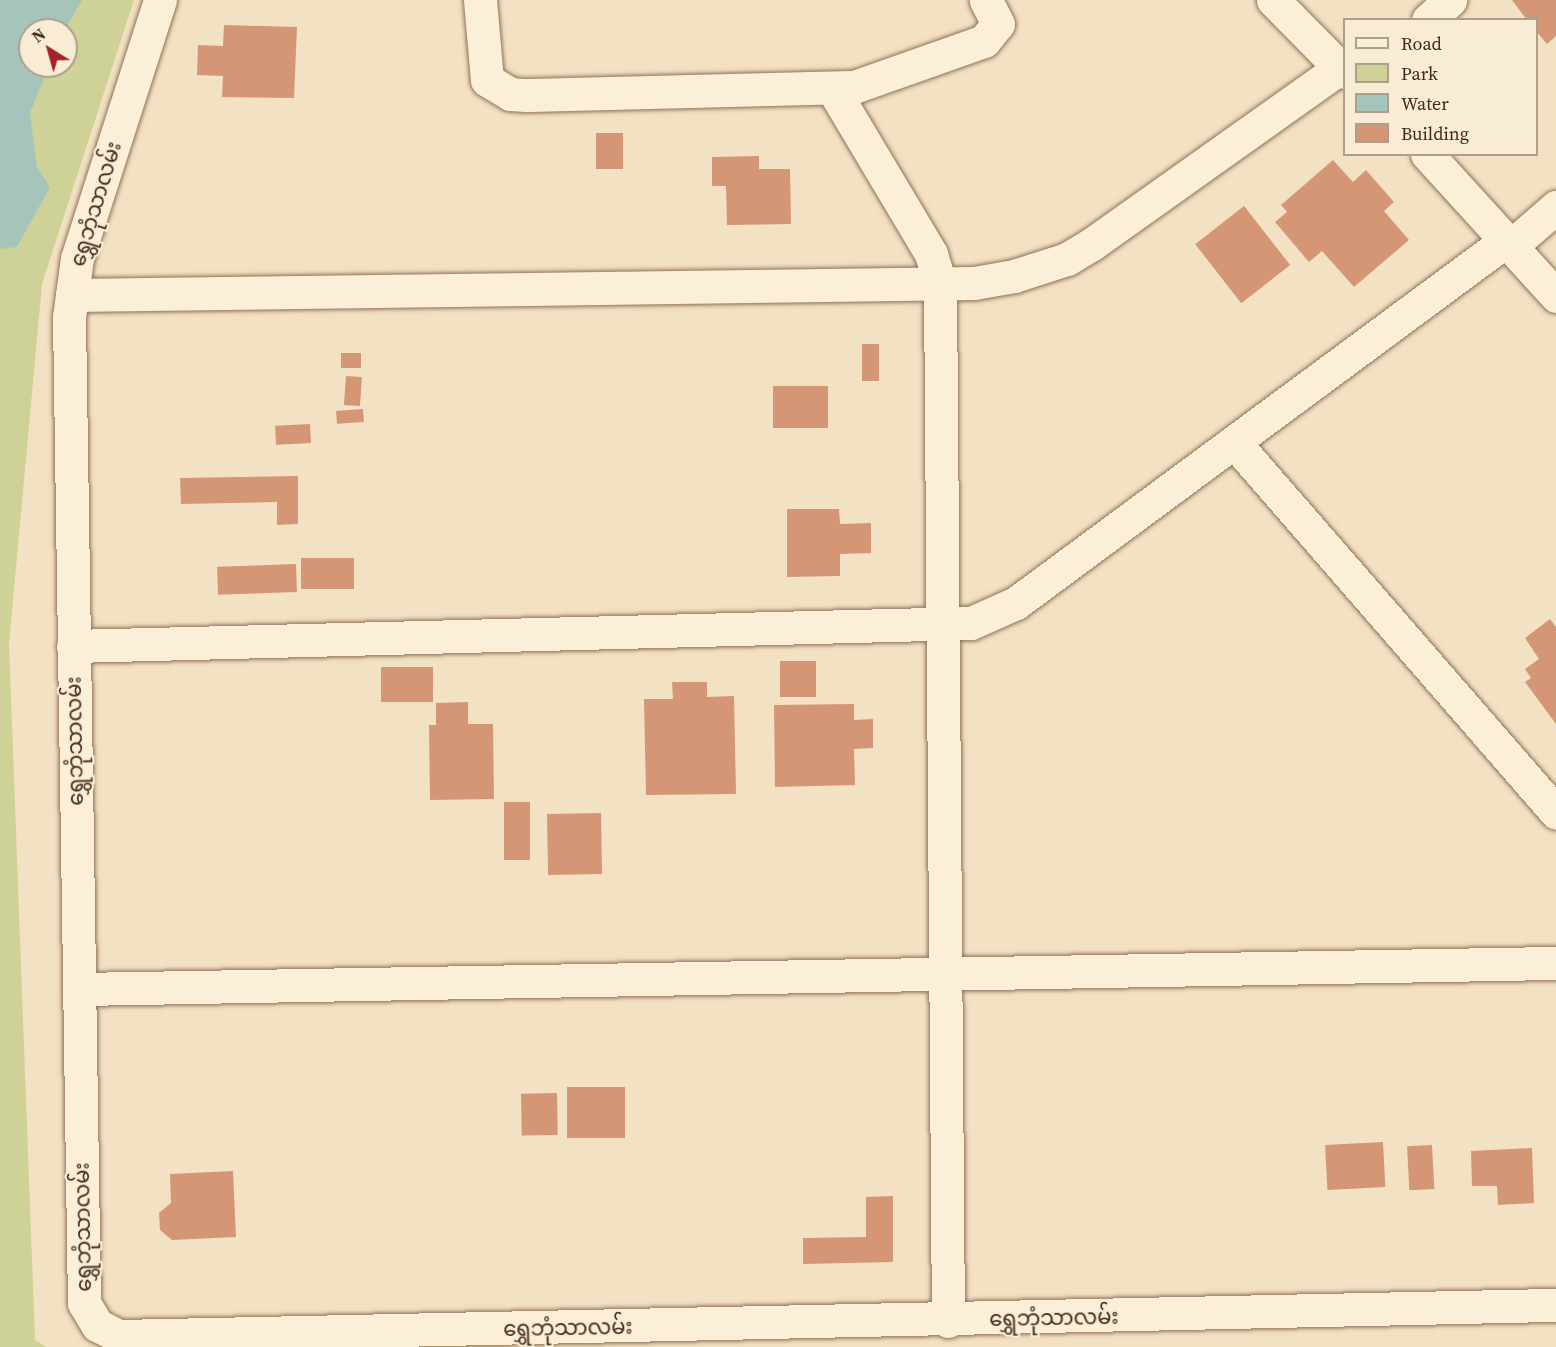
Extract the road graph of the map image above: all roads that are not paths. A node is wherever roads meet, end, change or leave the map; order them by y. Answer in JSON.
{"nodes":[{"id":1,"x":160,"y":0,"type":"edge"},
{"id":2,"x":480,"y":0,"type":"edge"},
{"id":3,"x":986,"y":0,"type":"edge"},
{"id":4,"x":1273,"y":0,"type":"edge"},
{"id":5,"x":1450,"y":0,"type":"edge"},
{"id":6,"x":1430,"y":18,"type":"edge"},
{"id":7,"x":1342,"y":70,"type":"edge"},
{"id":8,"x":834,"y":91,"type":"junction"},
{"id":9,"x":1429,"y":156,"type":"edge"},
{"id":10,"x":1556,"y":207,"type":"edge"},
{"id":11,"x":1509,"y":243,"type":"junction"},
{"id":12,"x":940,"y":284,"type":"junction"},
{"id":13,"x":72,"y":295,"type":"junction"},
{"id":14,"x":1556,"y":296,"type":"edge"},
{"id":15,"x":1234,"y":442,"type":"junction"},
{"id":16,"x":943,"y":628,"type":"junction"},
{"id":17,"x":73,"y":646,"type":"junction"},
{"id":18,"x":1556,"y":813,"type":"edge"},
{"id":19,"x":1556,"y":963,"type":"edge"},
{"id":20,"x":948,"y":974,"type":"junction"},
{"id":21,"x":79,"y":988,"type":"junction"},
{"id":22,"x":1556,"y":1305,"type":"edge"},
{"id":23,"x":948,"y":1320,"type":"junction"}],
"edges":[{"from":1,"to":13,"type":"street","name":"ရွှေဘုံသာလမ်း"},
{"from":2,"to":8,"type":"street"},
{"from":3,"to":8,"type":"street"},
{"from":4,"to":7,"type":"street"},
{"from":5,"to":6,"type":"street"},
{"from":7,"to":12,"type":"street"},
{"from":8,"to":12,"type":"street"},
{"from":9,"to":11,"type":"street"},
{"from":10,"to":11,"type":"street"},
{"from":11,"to":14,"type":"street"},
{"from":11,"to":15,"type":"street"},
{"from":12,"to":13,"type":"street"},
{"from":12,"to":16,"type":"street"},
{"from":13,"to":17,"type":"street","name":"ရွှေဘုံသာလမ်း"},
{"from":15,"to":16,"type":"street"},
{"from":15,"to":18,"type":"street"},
{"from":16,"to":17,"type":"street"},
{"from":16,"to":20,"type":"street"},
{"from":17,"to":21,"type":"street","name":"ရွှေဘုံသာလမ်း"},
{"from":19,"to":20,"type":"street"},
{"from":20,"to":21,"type":"street"},
{"from":20,"to":23,"type":"street"},
{"from":21,"to":23,"type":"street","name":"ရွှေဘုံသာလမ်း"},
{"from":22,"to":23,"type":"street","name":"ရွှေဘုံသာလမ်း"}]}
